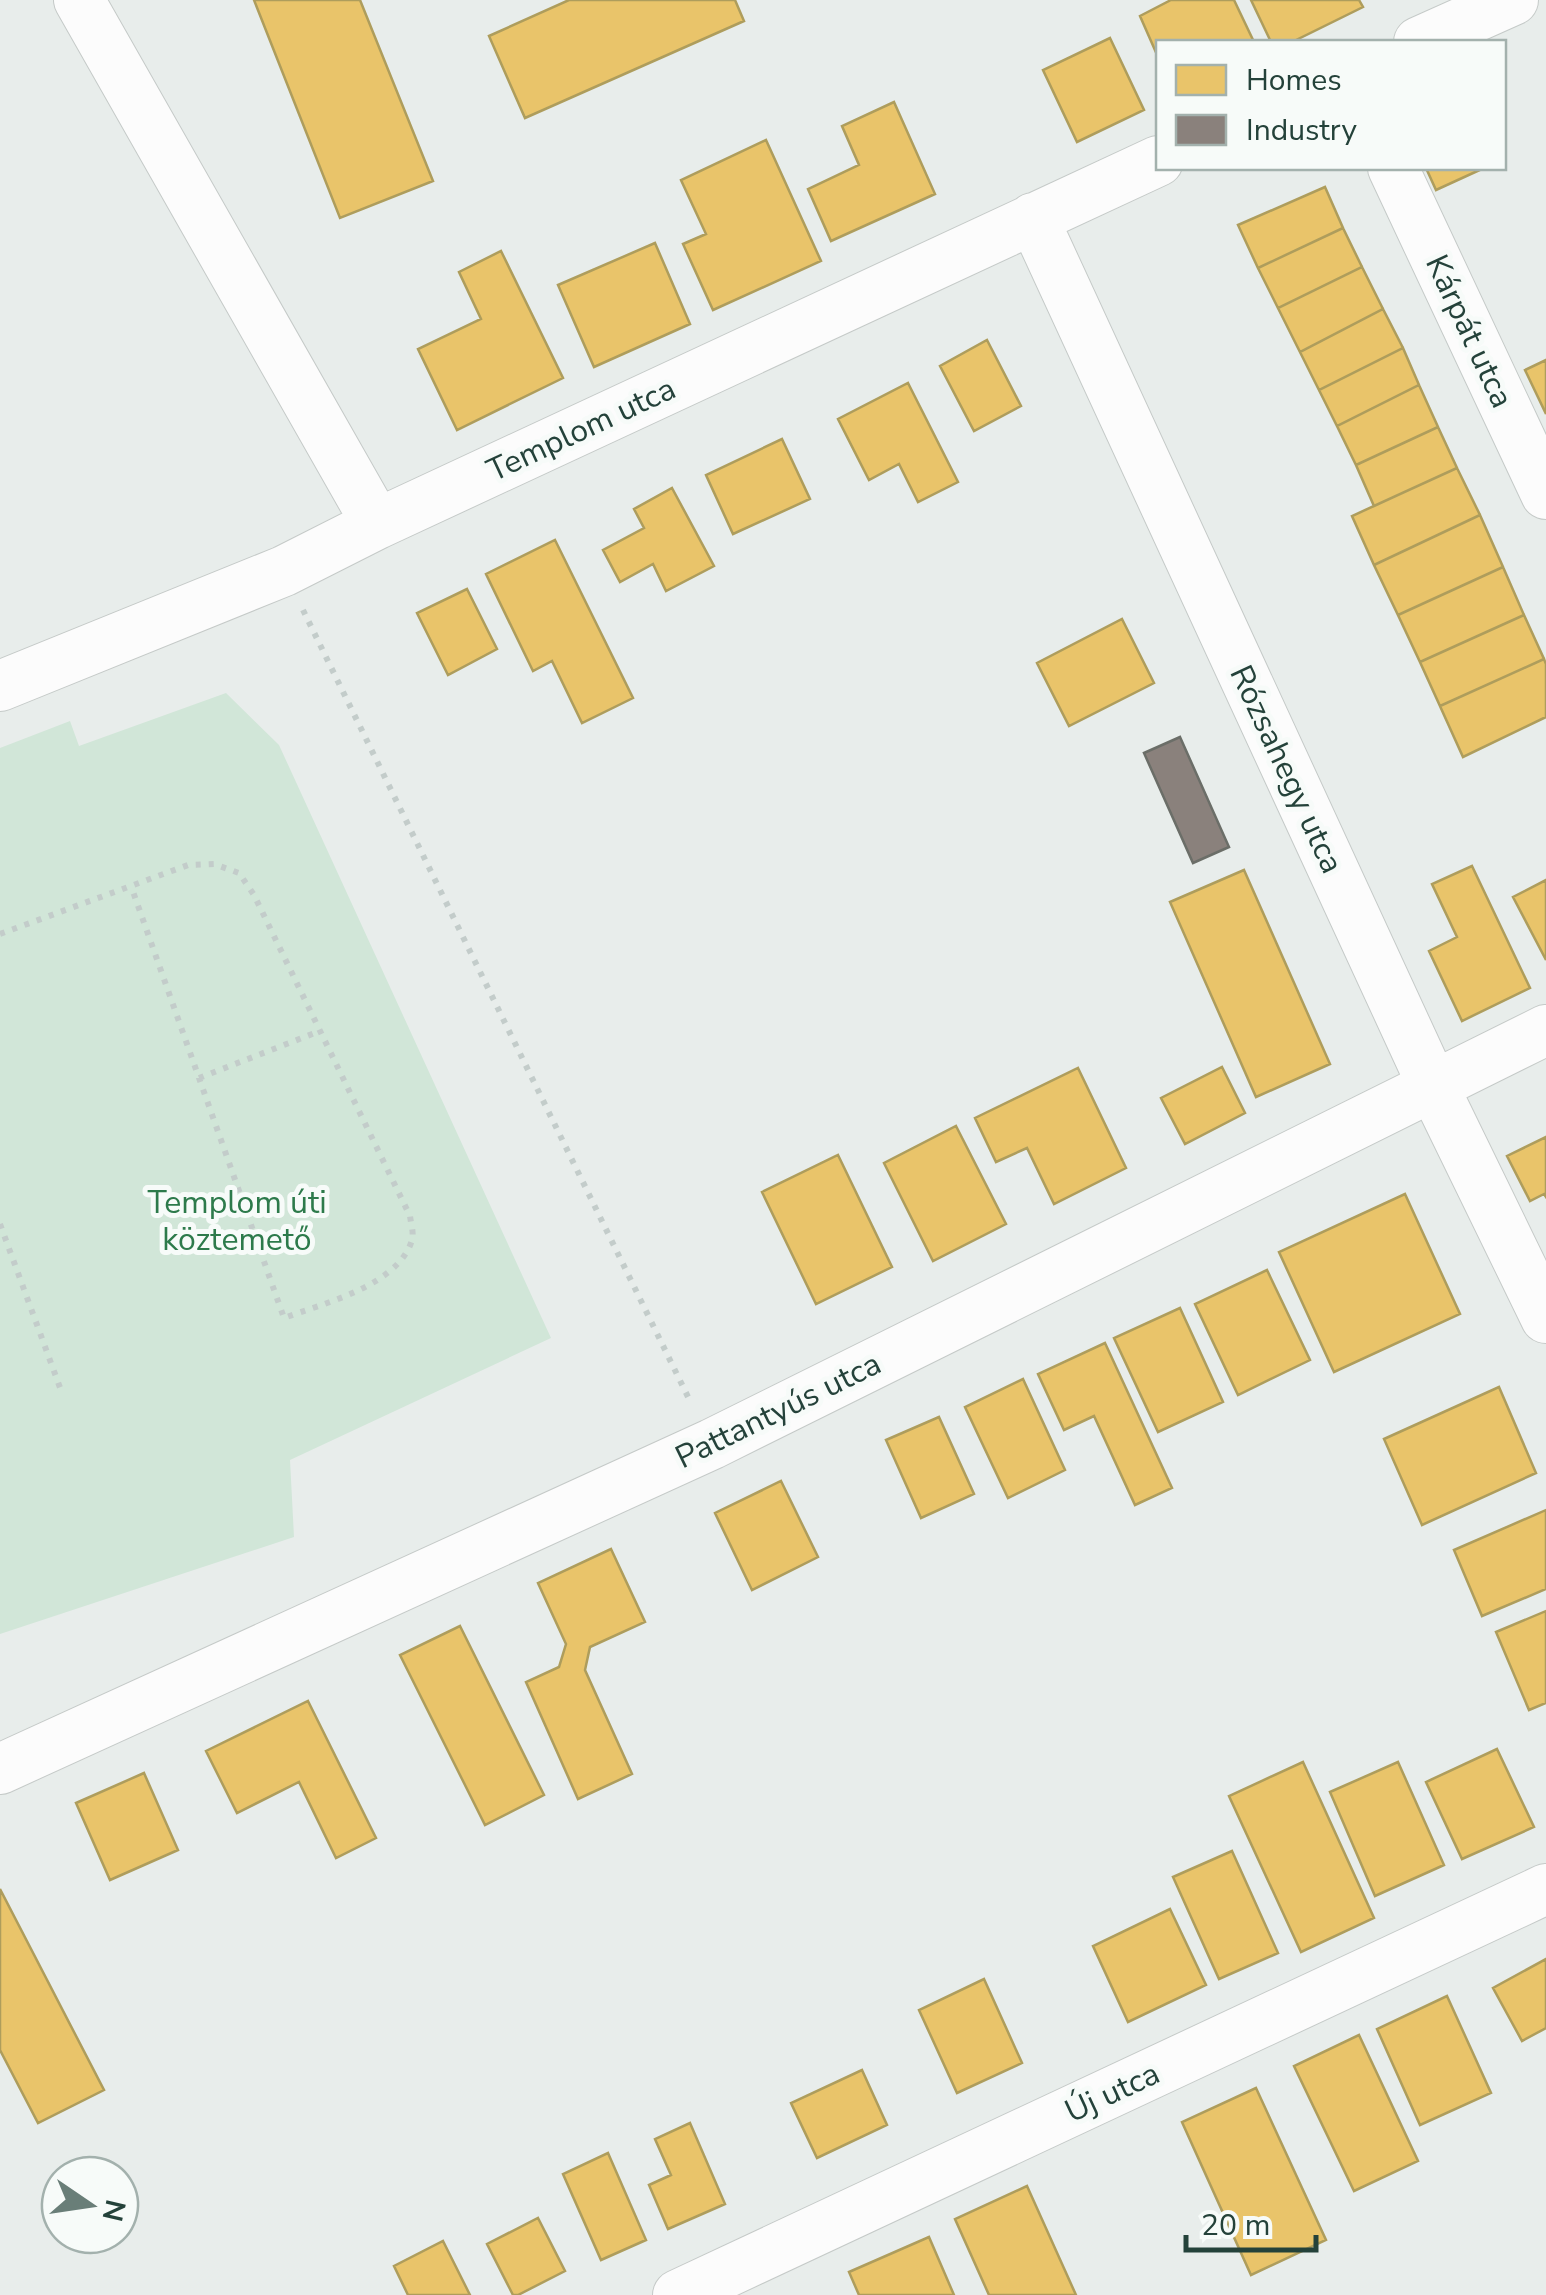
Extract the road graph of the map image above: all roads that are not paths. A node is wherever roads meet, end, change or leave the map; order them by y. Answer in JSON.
{"nodes":[{"id":1,"x":78,"y":0,"type":"edge"},
{"id":2,"x":1513,"y":0,"type":"edge"},
{"id":3,"x":1424,"y":40,"type":"edge"},
{"id":4,"x":1156,"y":162,"type":"edge"},
{"id":5,"x":1394,"y":170,"type":"edge"},
{"id":6,"x":1034,"y":218,"type":"junction"},
{"id":7,"x":1546,"y":494,"type":"edge"},
{"id":8,"x":378,"y":524,"type":"junction"},
{"id":9,"x":0,"y":686,"type":"edge"},
{"id":10,"x":1546,"y":1030,"type":"edge"},
{"id":11,"x":1433,"y":1086,"type":"junction"},
{"id":12,"x":1546,"y":1318,"type":"edge"},
{"id":13,"x":0,"y":1768,"type":"edge"},
{"id":14,"x":1546,"y":1889,"type":"edge"},
{"id":15,"x":678,"y":2295,"type":"edge"}],
"edges":[{"from":1,"to":8,"type":"street"},
{"from":2,"to":3,"type":"street"},
{"from":4,"to":6,"type":"street","name":"Templom utca"},
{"from":5,"to":7,"type":"street","name":"Kárpát utca"},
{"from":6,"to":8,"type":"street","name":"Templom utca"},
{"from":6,"to":11,"type":"street","name":"Rózsahegy utca"},
{"from":8,"to":9,"type":"street","name":"Templom utca"},
{"from":10,"to":11,"type":"street","name":"Pattantyús utca"},
{"from":11,"to":12,"type":"street","name":"Rózsahegy utca"},
{"from":11,"to":13,"type":"street","name":"Pattantyús utca"},
{"from":14,"to":15,"type":"street","name":"Új utca"}]}
